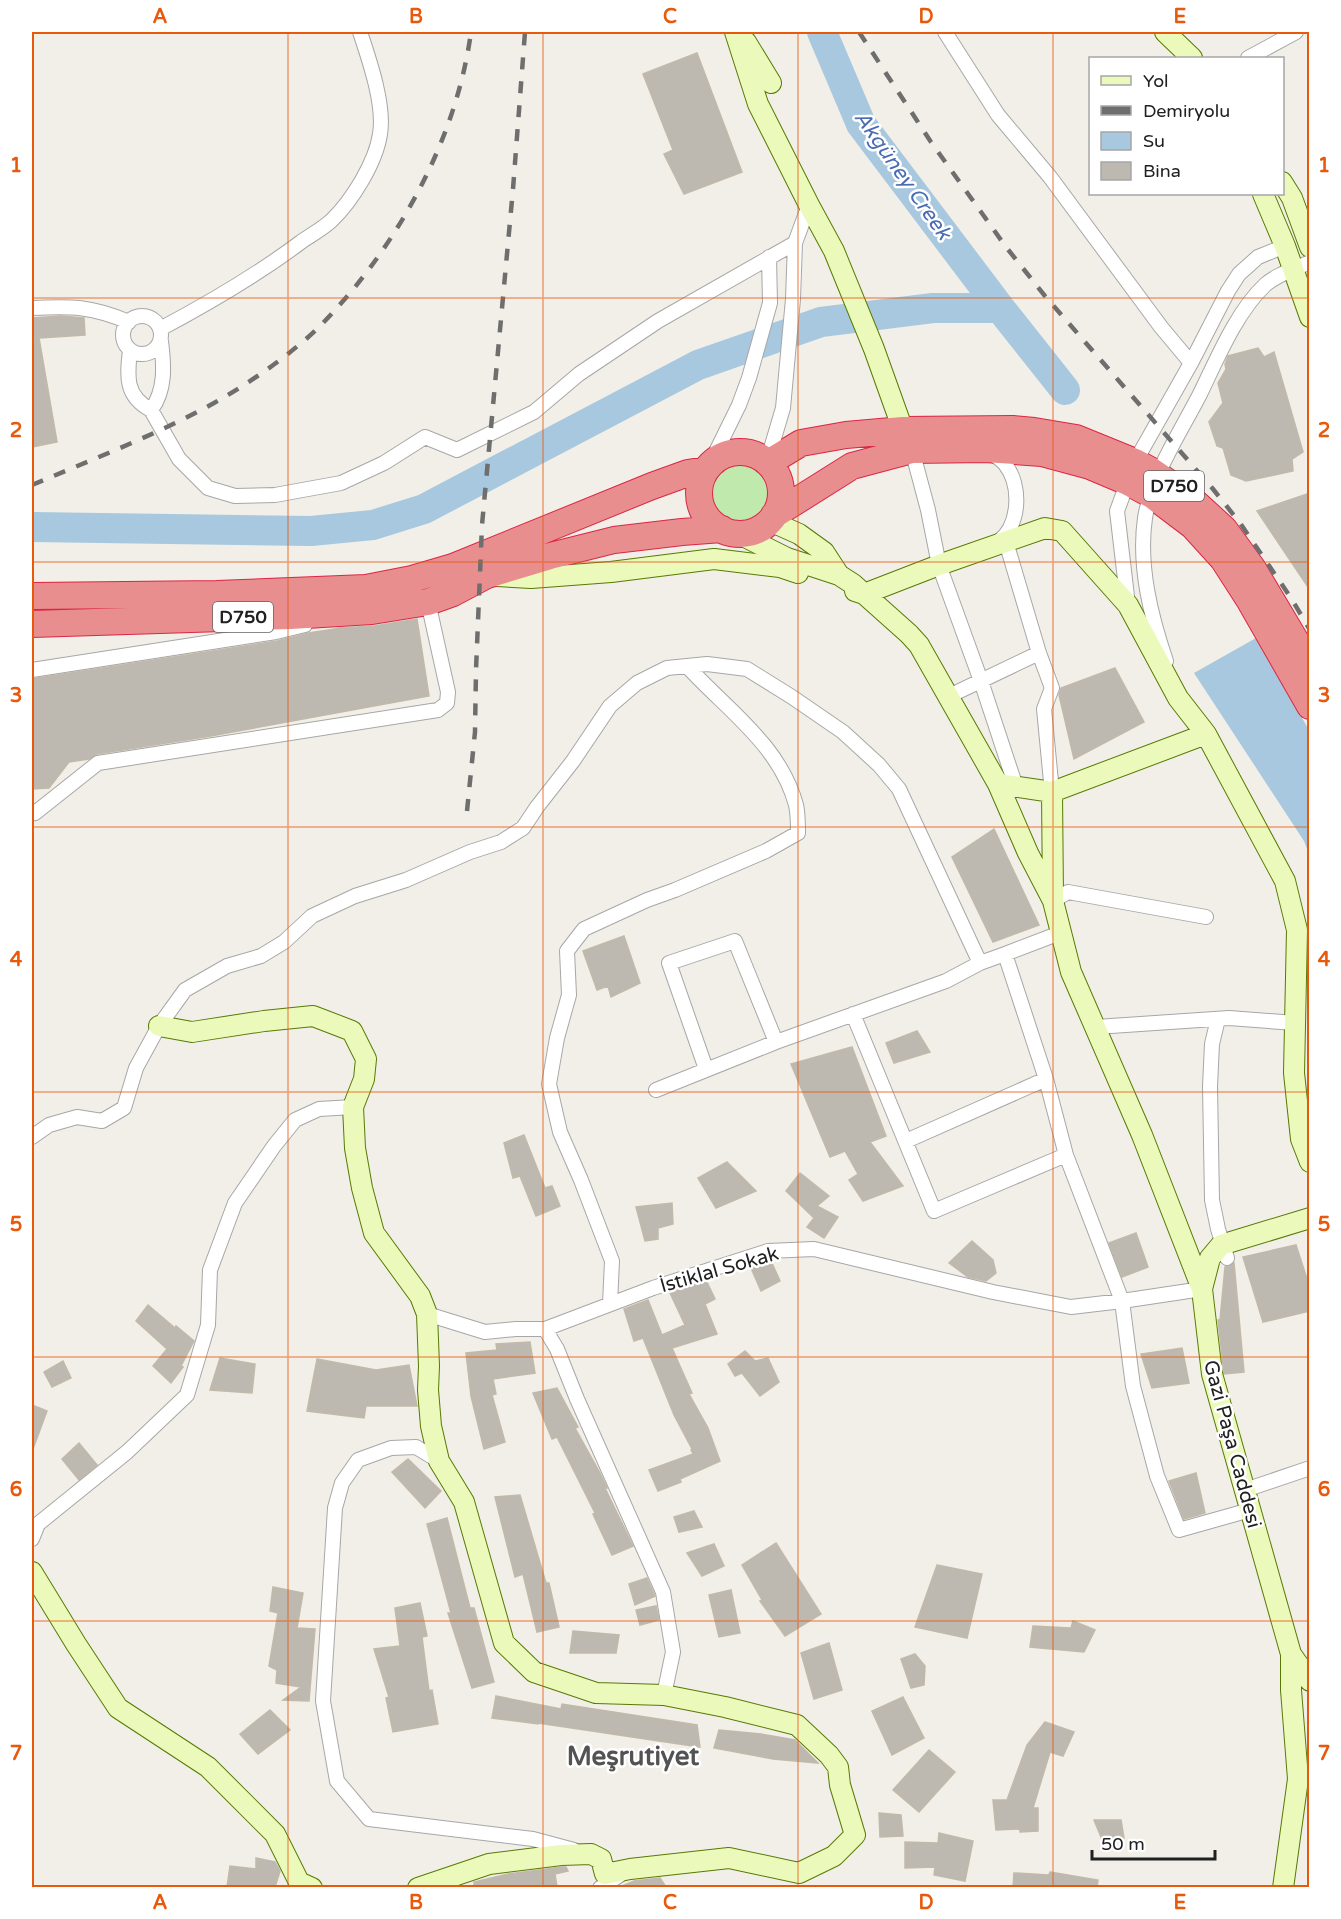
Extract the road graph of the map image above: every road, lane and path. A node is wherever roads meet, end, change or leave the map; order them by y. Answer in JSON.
{"nodes":[{"id":1,"x":360,"y":32,"type":"edge"},
{"id":2,"x":737,"y":32,"type":"edge"},
{"id":3,"x":945,"y":32,"type":"edge"},
{"id":4,"x":1166,"y":32,"type":"edge"},
{"id":5,"x":1293,"y":32,"type":"edge"},
{"id":6,"x":1191,"y":57,"type":"edge"},
{"id":7,"x":1250,"y":57,"type":"edge"},
{"id":8,"x":771,"y":83,"type":"dead end"},
{"id":9,"x":1284,"y":185,"type":"edge"},
{"id":10,"x":1263,"y":195,"type":"edge"},
{"id":11,"x":808,"y":205,"type":"junction"},
{"id":12,"x":795,"y":243,"type":"junction"},
{"id":13,"x":1285,"y":246,"type":"junction"},
{"id":14,"x":1310,"y":247,"type":"edge"},
{"id":15,"x":769,"y":257,"type":"junction"},
{"id":16,"x":1301,"y":266,"type":"edge"},
{"id":17,"x":32,"y":308,"type":"edge"},
{"id":18,"x":1310,"y":317,"type":"edge"},
{"id":19,"x":129,"y":322,"type":"junction"},
{"id":20,"x":161,"y":335,"type":"junction"},
{"id":21,"x":130,"y":350,"type":"junction"},
{"id":22,"x":1191,"y":363,"type":"junction"},
{"id":23,"x":152,"y":410,"type":"junction"},
{"id":24,"x":907,"y":440,"type":"junction"},
{"id":25,"x":985,"y":449,"type":"junction"},
{"id":26,"x":767,"y":462,"type":"junction"},
{"id":27,"x":707,"y":468,"type":"junction"},
{"id":28,"x":1132,"y":472,"type":"junction"},
{"id":29,"x":1155,"y":485,"type":"junction"},
{"id":30,"x":772,"y":518,"type":"junction"},
{"id":31,"x":730,"y":531,"type":"junction"},
{"id":32,"x":999,"y":545,"type":"junction"},
{"id":33,"x":939,"y":565,"type":"junction"},
{"id":34,"x":487,"y":575,"type":"junction"},
{"id":35,"x":840,"y":575,"type":"junction"},
{"id":36,"x":864,"y":594,"type":"junction"},
{"id":37,"x":32,"y":596,"type":"edge"},
{"id":38,"x":428,"y":602,"type":"junction"},
{"id":39,"x":1128,"y":604,"type":"junction"},
{"id":40,"x":372,"y":610,"type":"junction"},
{"id":41,"x":32,"y":624,"type":"edge"},
{"id":42,"x":1039,"y":653,"type":"junction"},
{"id":43,"x":32,"y":661,"type":"edge"},
{"id":44,"x":1310,"y":665,"type":"edge"},
{"id":45,"x":687,"y":666,"type":"junction"},
{"id":46,"x":38,"y":670,"type":"edge"},
{"id":47,"x":981,"y":681,"type":"junction"},
{"id":48,"x":947,"y":697,"type":"junction"},
{"id":49,"x":1178,"y":698,"type":"junction"},
{"id":50,"x":1310,"y":706,"type":"edge"},
{"id":51,"x":1206,"y":734,"type":"junction"},
{"id":52,"x":1007,"y":786,"type":"junction"},
{"id":53,"x":1052,"y":792,"type":"junction"},
{"id":54,"x":32,"y":811,"type":"edge"},
{"id":55,"x":1053,"y":901,"type":"junction"},
{"id":56,"x":1206,"y":917,"type":"dead end"},
{"id":57,"x":1060,"y":933,"type":"junction"},
{"id":58,"x":1005,"y":954,"type":"junction"},
{"id":59,"x":980,"y":963,"type":"junction"},
{"id":60,"x":853,"y":1014,"type":"junction"},
{"id":61,"x":1218,"y":1019,"type":"junction"},
{"id":62,"x":1295,"y":1023,"type":"junction"},
{"id":63,"x":159,"y":1026,"type":"junction"},
{"id":64,"x":1095,"y":1027,"type":"junction"},
{"id":65,"x":776,"y":1042,"type":"junction"},
{"id":66,"x":706,"y":1069,"type":"junction"},
{"id":67,"x":1046,"y":1079,"type":"junction"},
{"id":68,"x":656,"y":1090,"type":"dead end"},
{"id":69,"x":353,"y":1107,"type":"junction"},
{"id":70,"x":32,"y":1137,"type":"edge"},
{"id":71,"x":906,"y":1141,"type":"junction"},
{"id":72,"x":1066,"y":1155,"type":"junction"},
{"id":73,"x":1310,"y":1162,"type":"edge"},
{"id":74,"x":1310,"y":1218,"type":"edge"},
{"id":75,"x":1225,"y":1251,"type":"junction"},
{"id":76,"x":1202,"y":1289,"type":"junction"},
{"id":77,"x":1122,"y":1301,"type":"junction"},
{"id":78,"x":610,"y":1304,"type":"junction"},
{"id":79,"x":427,"y":1314,"type":"junction"},
{"id":80,"x":545,"y":1329,"type":"junction"},
{"id":81,"x":439,"y":1461,"type":"junction"},
{"id":82,"x":1310,"y":1468,"type":"edge"},
{"id":83,"x":1245,"y":1490,"type":"junction"},
{"id":84,"x":1250,"y":1510,"type":"junction"},
{"id":85,"x":32,"y":1539,"type":"edge"},
{"id":86,"x":32,"y":1572,"type":"edge"},
{"id":87,"x":1291,"y":1654,"type":"junction"},
{"id":88,"x":1310,"y":1681,"type":"edge"},
{"id":89,"x":664,"y":1695,"type":"junction"},
{"id":90,"x":1310,"y":1755,"type":"edge"},
{"id":91,"x":1298,"y":1779,"type":"junction"},
{"id":92,"x":591,"y":1854,"type":"junction"},
{"id":93,"x":630,"y":1869,"type":"junction"},
{"id":94,"x":312,"y":1887,"type":"edge"},
{"id":95,"x":418,"y":1887,"type":"edge"},
{"id":96,"x":600,"y":1887,"type":"edge"},
{"id":97,"x":1283,"y":1887,"type":"edge"}],
"edges":[{"from":1,"to":20,"type":"street"},
{"from":2,"to":8,"type":"street"},
{"from":2,"to":11,"type":"street"},
{"from":3,"to":22,"type":"street"},
{"from":4,"to":6,"type":"street"},
{"from":5,"to":7,"type":"street"},
{"from":9,"to":14,"type":"street"},
{"from":10,"to":13,"type":"street"},
{"from":11,"to":12,"type":"street"},
{"from":11,"to":24,"type":"street"},
{"from":12,"to":15,"type":"street"},
{"from":12,"to":26,"type":"street"},
{"from":13,"to":16,"type":"street"},
{"from":13,"to":22,"type":"street"},
{"from":15,"to":23,"type":"street"},
{"from":15,"to":27,"type":"street"},
{"from":16,"to":18,"type":"street"},
{"from":16,"to":29,"type":"street"},
{"from":17,"to":19,"type":"street"},
{"from":19,"to":20,"type":"street"},
{"from":19,"to":21,"type":"street"},
{"from":20,"to":21,"type":"street"},
{"from":20,"to":23,"type":"street"},
{"from":21,"to":23,"type":"street"},
{"from":22,"to":28,"type":"street"},
{"from":24,"to":25,"type":"highway","number":"D750"},
{"from":24,"to":26,"type":"highway","number":"D750"},
{"from":24,"to":28,"type":"highway","number":"D750"},
{"from":24,"to":30,"type":"highway","number":"D750"},
{"from":24,"to":33,"type":"street"},
{"from":25,"to":28,"type":"highway","number":"D750"},
{"from":25,"to":32,"type":"street"},
{"from":26,"to":27,"type":"highway","number":"D750"},
{"from":26,"to":30,"type":"highway"},
{"from":27,"to":31,"type":"highway"},
{"from":27,"to":37,"type":"highway","number":"D750"},
{"from":28,"to":29,"type":"highway","number":"D750"},
{"from":28,"to":39,"type":"street"},
{"from":29,"to":44,"type":"highway","number":"D750"},
{"from":29,"to":49,"type":"street"},
{"from":29,"to":50,"type":"highway","number":"D750"},
{"from":30,"to":31,"type":"highway","number":"D750"},
{"from":30,"to":35,"type":"street"},
{"from":31,"to":34,"type":"highway","number":"D750"},
{"from":31,"to":35,"type":"street"},
{"from":32,"to":33,"type":"street"},
{"from":32,"to":39,"type":"street"},
{"from":32,"to":42,"type":"street"},
{"from":33,"to":36,"type":"street"},
{"from":33,"to":47,"type":"street"},
{"from":34,"to":36,"type":"street"},
{"from":34,"to":38,"type":"highway","number":"D750"},
{"from":35,"to":36,"type":"street","name":"Gazi Paşa Caddesi"},
{"from":36,"to":48,"type":"street","name":"Gazi Paşa Caddesi"},
{"from":38,"to":40,"type":"highway","number":"D750"},
{"from":38,"to":54,"type":"street"},
{"from":39,"to":49,"type":"street"},
{"from":40,"to":41,"type":"highway","number":"D750"},
{"from":40,"to":46,"type":"street"},
{"from":42,"to":47,"type":"street"},
{"from":42,"to":53,"type":"street"},
{"from":43,"to":46,"type":"street"},
{"from":45,"to":59,"type":"street"},
{"from":45,"to":63,"type":"street"},
{"from":45,"to":78,"type":"street"},
{"from":47,"to":48,"type":"street"},
{"from":47,"to":52,"type":"street"},
{"from":48,"to":52,"type":"street","name":"Gazi Paşa Caddesi"},
{"from":49,"to":51,"type":"street"},
{"from":51,"to":53,"type":"street"},
{"from":51,"to":62,"type":"street"},
{"from":52,"to":53,"type":"street"},
{"from":52,"to":55,"type":"street","name":"Gazi Paşa Caddesi"},
{"from":53,"to":55,"type":"street"},
{"from":55,"to":56,"type":"street"},
{"from":55,"to":57,"type":"street","name":"Gazi Paşa Caddesi"},
{"from":57,"to":58,"type":"street"},
{"from":57,"to":64,"type":"street","name":"Gazi Paşa Caddesi"},
{"from":58,"to":59,"type":"street"},
{"from":58,"to":67,"type":"street"},
{"from":59,"to":60,"type":"street"},
{"from":60,"to":65,"type":"street"},
{"from":60,"to":71,"type":"street"},
{"from":61,"to":62,"type":"street"},
{"from":61,"to":64,"type":"street"},
{"from":61,"to":75,"type":"street"},
{"from":62,"to":73,"type":"street"},
{"from":63,"to":69,"type":"street"},
{"from":63,"to":70,"type":"street"},
{"from":64,"to":76,"type":"street","name":"Gazi Paşa Caddesi"},
{"from":65,"to":66,"type":"street"},
{"from":65,"to":66,"type":"street"},
{"from":66,"to":68,"type":"street"},
{"from":67,"to":71,"type":"street"},
{"from":67,"to":72,"type":"street"},
{"from":69,"to":79,"type":"street"},
{"from":69,"to":85,"type":"street"},
{"from":71,"to":72,"type":"street"},
{"from":72,"to":77,"type":"street"},
{"from":74,"to":75,"type":"street"},
{"from":75,"to":76,"type":"street"},
{"from":76,"to":77,"type":"street","name":"İstiklal Sokak"},
{"from":76,"to":83,"type":"street","name":"Gazi Paşa Caddesi"},
{"from":77,"to":78,"type":"street","name":"İstiklal Sokak"},
{"from":77,"to":84,"type":"street"},
{"from":78,"to":80,"type":"street","name":"İstiklal Sokak"},
{"from":79,"to":80,"type":"street","name":"İstiklal Sokak"},
{"from":79,"to":81,"type":"street"},
{"from":80,"to":89,"type":"street"},
{"from":81,"to":89,"type":"street"},
{"from":81,"to":92,"type":"street"},
{"from":82,"to":83,"type":"street"},
{"from":83,"to":84,"type":"street","name":"Gazi Paşa Caddesi"},
{"from":84,"to":87,"type":"street","name":"Gazi Paşa Caddesi"},
{"from":86,"to":94,"type":"street"},
{"from":87,"to":88,"type":"street"},
{"from":87,"to":91,"type":"street","name":"Gazi Paşa Caddesi"},
{"from":89,"to":93,"type":"street"},
{"from":90,"to":91,"type":"street"},
{"from":91,"to":97,"type":"street","name":"Gazi Paşa Caddesi"},
{"from":92,"to":93,"type":"street"},
{"from":92,"to":95,"type":"street"},
{"from":93,"to":96,"type":"street"}]}
